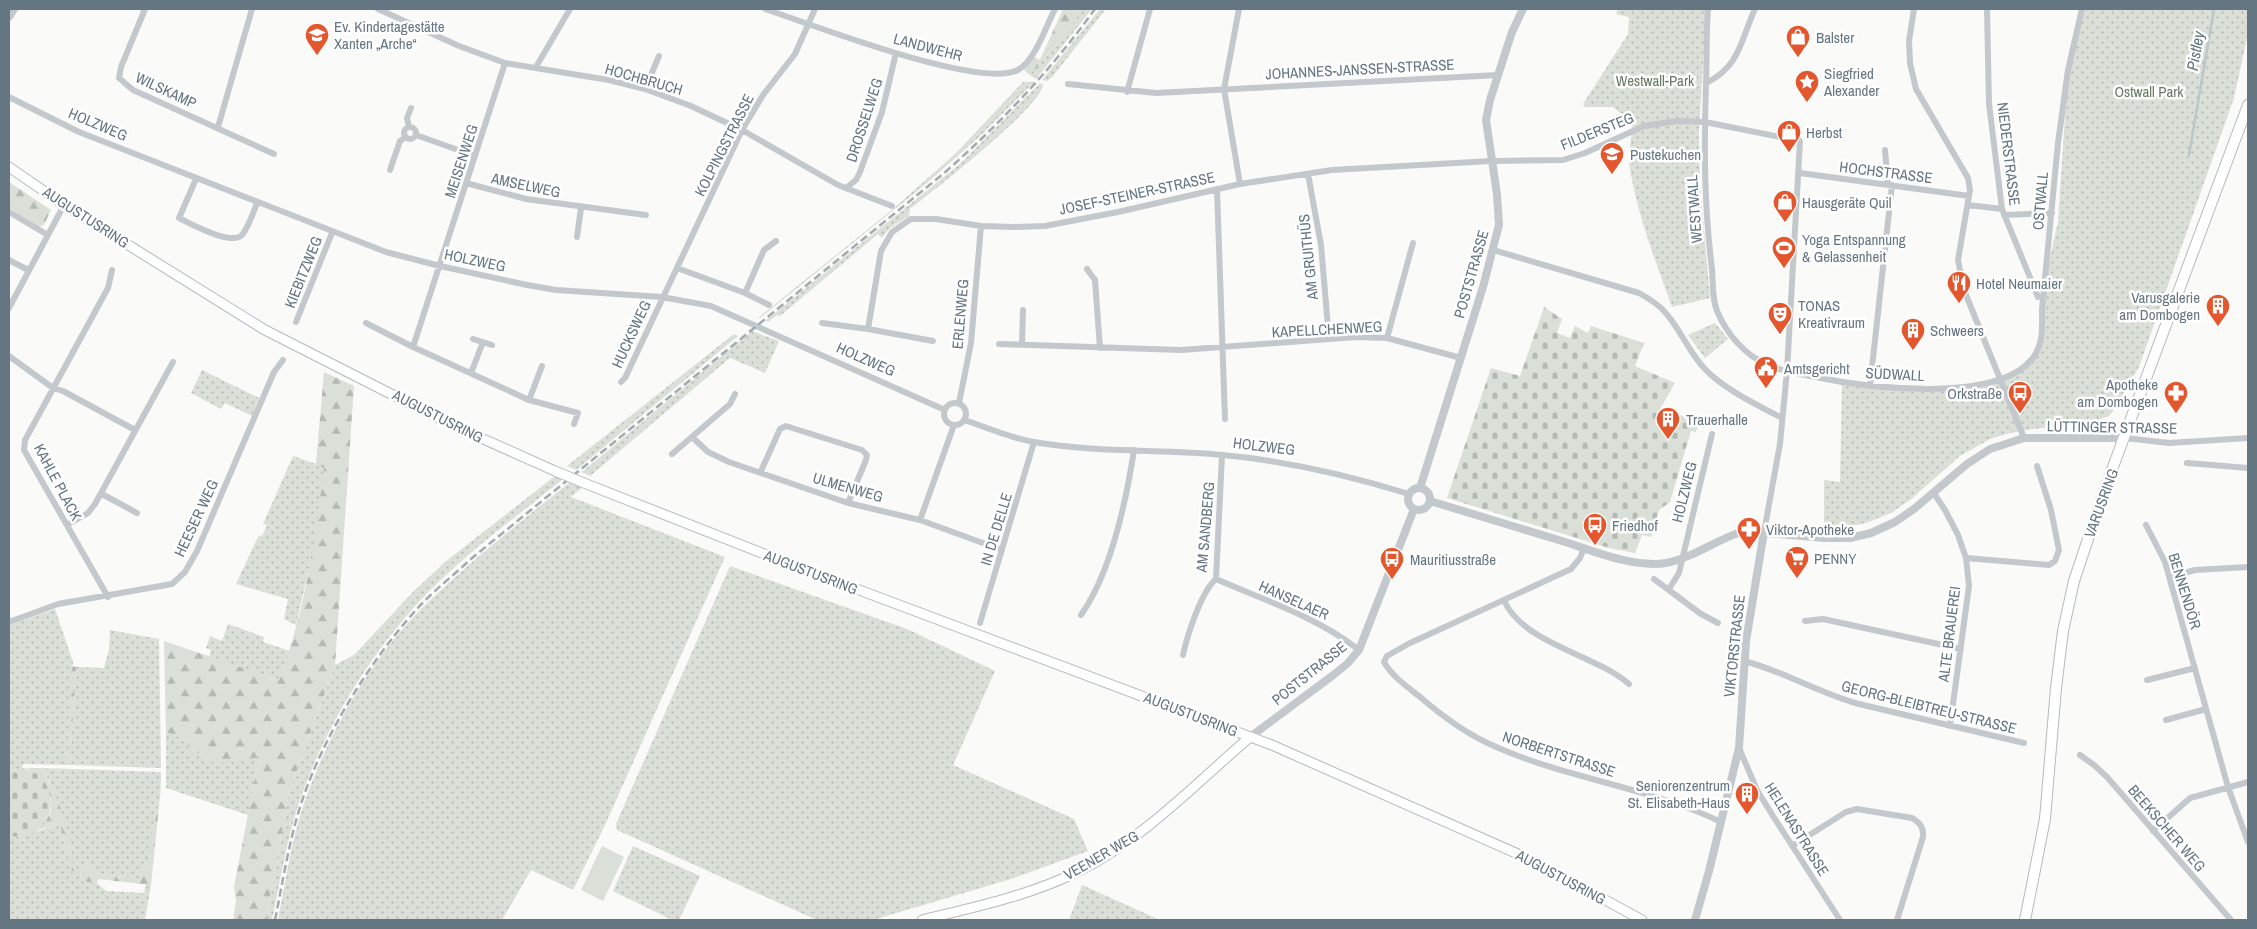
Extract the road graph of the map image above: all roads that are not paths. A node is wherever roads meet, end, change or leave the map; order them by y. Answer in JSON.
{"nodes":[{"id":1,"x":14,"y":9,"type":"edge"},
{"id":2,"x":145,"y":9,"type":"edge"},
{"id":3,"x":252,"y":9,"type":"edge"},
{"id":4,"x":378,"y":9,"type":"edge"},
{"id":5,"x":570,"y":9,"type":"edge"},
{"id":6,"x":765,"y":9,"type":"edge"},
{"id":7,"x":815,"y":9,"type":"edge"},
{"id":8,"x":1055,"y":9,"type":"edge"},
{"id":9,"x":1150,"y":9,"type":"edge"},
{"id":10,"x":1239,"y":9,"type":"edge"},
{"id":11,"x":1523,"y":9,"type":"edge"},
{"id":12,"x":1708,"y":9,"type":"edge"},
{"id":13,"x":1755,"y":9,"type":"edge"},
{"id":14,"x":1914,"y":9,"type":"edge"},
{"id":15,"x":1987,"y":9,"type":"edge"},
{"id":16,"x":2082,"y":9,"type":"edge"},
{"id":17,"x":9,"y":17,"type":"edge"},
{"id":18,"x":809,"y":24,"type":"junction"},
{"id":19,"x":896,"y":53,"type":"junction"},
{"id":20,"x":659,"y":56,"type":"dead end"},
{"id":21,"x":505,"y":63,"type":"junction"},
{"id":22,"x":536,"y":67,"type":"junction"},
{"id":23,"x":1498,"y":75,"type":"junction"},
{"id":24,"x":1706,"y":83,"type":"junction"},
{"id":25,"x":1068,"y":84,"type":"dead end"},
{"id":26,"x":1224,"y":89,"type":"junction"},
{"id":27,"x":645,"y":90,"type":"junction"},
{"id":28,"x":1127,"y":92,"type":"junction"},
{"id":29,"x":9,"y":97,"type":"edge"},
{"id":30,"x":2248,"y":105,"type":"edge"},
{"id":31,"x":411,"y":108,"type":"dead end"},
{"id":32,"x":1705,"y":122,"type":"junction"},
{"id":33,"x":218,"y":127,"type":"junction"},
{"id":34,"x":408,"y":127,"type":"junction"},
{"id":35,"x":742,"y":130,"type":"junction"},
{"id":36,"x":416,"y":135,"type":"junction"},
{"id":37,"x":406,"y":138,"type":"junction"},
{"id":38,"x":1800,"y":141,"type":"joint"},
{"id":39,"x":1885,"y":150,"type":"dead end"},
{"id":40,"x":274,"y":154,"type":"dead end"},
{"id":41,"x":475,"y":156,"type":"junction"},
{"id":42,"x":1491,"y":161,"type":"junction"},
{"id":43,"x":9,"y":167,"type":"edge"},
{"id":44,"x":390,"y":170,"type":"dead end"},
{"id":45,"x":1800,"y":173,"type":"junction"},
{"id":46,"x":1308,"y":174,"type":"junction"},
{"id":47,"x":196,"y":179,"type":"junction"},
{"id":48,"x":466,"y":183,"type":"junction"},
{"id":49,"x":1240,"y":184,"type":"junction"},
{"id":50,"x":1890,"y":185,"type":"junction"},
{"id":51,"x":846,"y":188,"type":"junction"},
{"id":52,"x":1217,"y":189,"type":"junction"},
{"id":53,"x":1969,"y":196,"type":"junction"},
{"id":54,"x":257,"y":203,"type":"junction"},
{"id":55,"x":64,"y":205,"type":"junction"},
{"id":56,"x":1968,"y":205,"type":"junction"},
{"id":57,"x":892,"y":206,"type":"dead end"},
{"id":58,"x":581,"y":208,"type":"junction"},
{"id":59,"x":9,"y":212,"type":"edge"},
{"id":60,"x":2003,"y":212,"type":"junction"},
{"id":61,"x":2052,"y":213,"type":"junction"},
{"id":62,"x":646,"y":215,"type":"dead end"},
{"id":63,"x":981,"y":226,"type":"junction"},
{"id":64,"x":332,"y":232,"type":"junction"},
{"id":65,"x":48,"y":235,"type":"junction"},
{"id":66,"x":577,"y":236,"type":"dead end"},
{"id":67,"x":776,"y":241,"type":"dead end"},
{"id":68,"x":1413,"y":243,"type":"dead end"},
{"id":69,"x":1493,"y":250,"type":"junction"},
{"id":70,"x":9,"y":260,"type":"edge"},
{"id":71,"x":440,"y":266,"type":"junction"},
{"id":72,"x":677,"y":268,"type":"junction"},
{"id":73,"x":28,"y":270,"type":"junction"},
{"id":74,"x":112,"y":270,"type":"dead end"},
{"id":75,"x":1087,"y":270,"type":"dead end"},
{"id":76,"x":744,"y":293,"type":"junction"},
{"id":77,"x":662,"y":297,"type":"junction"},
{"id":78,"x":2038,"y":297,"type":"dead end"},
{"id":79,"x":769,"y":305,"type":"dead end"},
{"id":80,"x":9,"y":308,"type":"edge"},
{"id":81,"x":1023,"y":310,"type":"dead end"},
{"id":82,"x":296,"y":322,"type":"dead end"},
{"id":83,"x":366,"y":323,"type":"dead end"},
{"id":84,"x":822,"y":323,"type":"dead end"},
{"id":85,"x":868,"y":329,"type":"junction"},
{"id":86,"x":1388,"y":338,"type":"junction"},
{"id":87,"x":473,"y":339,"type":"dead end"},
{"id":88,"x":1329,"y":339,"type":"junction"},
{"id":89,"x":933,"y":341,"type":"dead end"},
{"id":90,"x":482,"y":342,"type":"junction"},
{"id":91,"x":999,"y":344,"type":"dead end"},
{"id":92,"x":1022,"y":344,"type":"junction"},
{"id":93,"x":492,"y":345,"type":"dead end"},
{"id":94,"x":413,"y":347,"type":"junction"},
{"id":95,"x":1100,"y":348,"type":"junction"},
{"id":96,"x":1221,"y":348,"type":"junction"},
{"id":97,"x":9,"y":356,"type":"edge"},
{"id":98,"x":1461,"y":358,"type":"junction"},
{"id":99,"x":283,"y":360,"type":"dead end"},
{"id":100,"x":173,"y":362,"type":"dead end"},
{"id":101,"x":542,"y":366,"type":"dead end"},
{"id":102,"x":1787,"y":371,"type":"junction"},
{"id":103,"x":471,"y":373,"type":"junction"},
{"id":104,"x":2002,"y":379,"type":"junction"},
{"id":105,"x":620,"y":382,"type":"dead end"},
{"id":106,"x":1870,"y":386,"type":"junction"},
{"id":107,"x":52,"y":388,"type":"junction"},
{"id":108,"x":735,"y":394,"type":"dead end"},
{"id":109,"x":529,"y":400,"type":"junction"},
{"id":110,"x":959,"y":403,"type":"junction"},
{"id":111,"x":945,"y":410,"type":"junction"},
{"id":112,"x":1782,"y":418,"type":"junction"},
{"id":113,"x":1225,"y":419,"type":"dead end"},
{"id":114,"x":965,"y":420,"type":"junction"},
{"id":115,"x":574,"y":424,"type":"dead end"},
{"id":116,"x":954,"y":425,"type":"junction"},
{"id":117,"x":135,"y":430,"type":"junction"},
{"id":118,"x":1712,"y":434,"type":"dead end"},
{"id":119,"x":692,"y":437,"type":"junction"},
{"id":120,"x":2024,"y":438,"type":"junction"},
{"id":121,"x":2125,"y":438,"type":"junction"},
{"id":122,"x":2248,"y":438,"type":"edge"},
{"id":123,"x":1034,"y":442,"type":"junction"},
{"id":124,"x":1134,"y":450,"type":"junction"},
{"id":125,"x":672,"y":454,"type":"dead end"},
{"id":126,"x":1222,"y":455,"type":"junction"},
{"id":127,"x":2187,"y":463,"type":"dead end"},
{"id":128,"x":2037,"y":466,"type":"dead end"},
{"id":129,"x":2248,"y":468,"type":"edge"},
{"id":130,"x":761,"y":471,"type":"junction"},
{"id":131,"x":1420,"y":488,"type":"junction"},
{"id":132,"x":1933,"y":492,"type":"junction"},
{"id":133,"x":102,"y":494,"type":"junction"},
{"id":134,"x":1409,"y":494,"type":"junction"},
{"id":135,"x":1430,"y":501,"type":"junction"},
{"id":136,"x":848,"y":503,"type":"junction"},
{"id":137,"x":1414,"y":509,"type":"junction"},
{"id":138,"x":137,"y":513,"type":"dead end"},
{"id":139,"x":920,"y":520,"type":"junction"},
{"id":140,"x":67,"y":525,"type":"junction"},
{"id":141,"x":2146,"y":525,"type":"dead end"},
{"id":142,"x":1764,"y":532,"type":"junction"},
{"id":143,"x":1584,"y":548,"type":"junction"},
{"id":144,"x":1002,"y":550,"type":"junction"},
{"id":145,"x":1682,"y":558,"type":"junction"},
{"id":146,"x":1966,"y":558,"type":"junction"},
{"id":147,"x":2248,"y":568,"type":"edge"},
{"id":148,"x":2170,"y":577,"type":"junction"},
{"id":149,"x":1216,"y":579,"type":"junction"},
{"id":150,"x":1654,"y":579,"type":"dead end"},
{"id":151,"x":1669,"y":589,"type":"junction"},
{"id":152,"x":108,"y":597,"type":"junction"},
{"id":153,"x":1504,"y":601,"type":"junction"},
{"id":154,"x":1081,"y":615,"type":"dead end"},
{"id":155,"x":1805,"y":621,"type":"dead end"},
{"id":156,"x":9,"y":622,"type":"edge"},
{"id":157,"x":980,"y":623,"type":"dead end"},
{"id":158,"x":1718,"y":623,"type":"dead end"},
{"id":159,"x":1960,"y":649,"type":"junction"},
{"id":160,"x":1359,"y":650,"type":"junction"},
{"id":161,"x":1183,"y":655,"type":"dead end"},
{"id":162,"x":1744,"y":660,"type":"junction"},
{"id":163,"x":2195,"y":668,"type":"junction"},
{"id":164,"x":2147,"y":680,"type":"dead end"},
{"id":165,"x":1629,"y":684,"type":"dead end"},
{"id":166,"x":2206,"y":709,"type":"junction"},
{"id":167,"x":2166,"y":720,"type":"dead end"},
{"id":168,"x":1950,"y":726,"type":"junction"},
{"id":169,"x":1250,"y":736,"type":"junction"},
{"id":170,"x":2024,"y":743,"type":"dead end"},
{"id":171,"x":1739,"y":748,"type":"junction"},
{"id":172,"x":2080,"y":755,"type":"dead end"},
{"id":173,"x":2248,"y":782,"type":"edge"},
{"id":174,"x":2228,"y":787,"type":"junction"},
{"id":175,"x":1721,"y":822,"type":"junction"},
{"id":176,"x":2152,"y":831,"type":"junction"},
{"id":177,"x":2248,"y":842,"type":"edge"},
{"id":178,"x":1792,"y":846,"type":"junction"},
{"id":179,"x":922,"y":920,"type":"edge"},
{"id":180,"x":1642,"y":920,"type":"edge"},
{"id":181,"x":1695,"y":920,"type":"edge"},
{"id":182,"x":1840,"y":920,"type":"edge"},
{"id":183,"x":1897,"y":920,"type":"edge"},
{"id":184,"x":2026,"y":920,"type":"edge"},
{"id":185,"x":2231,"y":920,"type":"edge"}],
"edges":[{"from":1,"to":17,"type":"street"},
{"from":2,"to":33,"type":"street","name":"WILSKAMP"},
{"from":3,"to":33,"type":"street"},
{"from":4,"to":21,"type":"street","name":"HOCHBRUCH"},
{"from":5,"to":22,"type":"street"},
{"from":6,"to":18,"type":"street","name":"LANDWEHR"},
{"from":7,"to":18,"type":"street","name":"KOLPINGSTRASSE"},
{"from":8,"to":19,"type":"street","name":"LANDWEHR"},
{"from":9,"to":28,"type":"street"},
{"from":10,"to":26,"type":"street"},
{"from":11,"to":23,"type":"street","name":"POSTSTRASSE"},
{"from":12,"to":24,"type":"street","name":"WESTWALL"},
{"from":13,"to":24,"type":"street"},
{"from":14,"to":53,"type":"street"},
{"from":15,"to":60,"type":"street","name":"NIEDERSTRASSE"},
{"from":16,"to":61,"type":"street","name":"OSTWALL"},
{"from":18,"to":19,"type":"street","name":"LANDWEHR"},
{"from":18,"to":35,"type":"street","name":"KOLPINGSTRASSE"},
{"from":19,"to":51,"type":"street","name":"DROSSELWEG"},
{"from":20,"to":27,"type":"street"},
{"from":21,"to":22,"type":"street","name":"HOCHBRUCH"},
{"from":21,"to":41,"type":"street","name":"MEISENWEG"},
{"from":22,"to":27,"type":"street","name":"HOCHBRUCH"},
{"from":23,"to":26,"type":"street","name":"JOHANNES-JANSSEN-STRASSE"},
{"from":23,"to":42,"type":"street","name":"POSTSTRASSE"},
{"from":24,"to":32,"type":"street","name":"WESTWALL"},
{"from":25,"to":28,"type":"street","name":"JOHANNES-JANSSEN-STRASSE"},
{"from":26,"to":28,"type":"street","name":"JOHANNES-JANSSEN-STRASSE"},
{"from":26,"to":49,"type":"street"},
{"from":27,"to":35,"type":"street","name":"HOCHBRUCH"},
{"from":29,"to":47,"type":"street","name":"HOLZWEG"},
{"from":30,"to":121,"type":"main road","name":"VARUSRING"},
{"from":31,"to":34,"type":"street"},
{"from":32,"to":38,"type":"street","name":"FILDERSTEG"},
{"from":32,"to":42,"type":"street","name":"FILDERSTEG"},
{"from":32,"to":102,"type":"street","name":"WESTWALL"},
{"from":33,"to":40,"type":"street","name":"WILSKAMP"},
{"from":34,"to":36,"type":"street"},
{"from":34,"to":37,"type":"street"},
{"from":35,"to":51,"type":"street","name":"HOCHBRUCH"},
{"from":35,"to":72,"type":"street","name":"KOLPINGSTRASSE"},
{"from":36,"to":37,"type":"street"},
{"from":36,"to":41,"type":"street"},
{"from":37,"to":44,"type":"street"},
{"from":38,"to":45,"type":"street","name":"VIKTORSTRASSE"},
{"from":39,"to":50,"type":"street"},
{"from":41,"to":48,"type":"street","name":"MEISENWEG"},
{"from":42,"to":46,"type":"street","name":"JOSEF-STEINER-STRASSE"},
{"from":42,"to":69,"type":"street","name":"POSTSTRASSE"},
{"from":43,"to":55,"type":"main road","name":"AUGUSTUSRING"},
{"from":45,"to":50,"type":"street","name":"HOCHSTRASSE"},
{"from":45,"to":102,"type":"street","name":"VIKTORSTRASSE"},
{"from":46,"to":49,"type":"street","name":"JOSEF-STEINER-STRASSE"},
{"from":46,"to":88,"type":"street","name":"AM GRUITHÜS"},
{"from":47,"to":54,"type":"street","name":"HOLZWEG"},
{"from":47,"to":54,"type":"street"},
{"from":48,"to":58,"type":"street","name":"AMSELWEG"},
{"from":48,"to":71,"type":"street","name":"MEISENWEG"},
{"from":49,"to":52,"type":"street","name":"JOSEF-STEINER-STRASSE"},
{"from":50,"to":53,"type":"street","name":"HOCHSTRASSE"},
{"from":50,"to":106,"type":"street"},
{"from":51,"to":57,"type":"street","name":"HOCHBRUCH"},
{"from":52,"to":63,"type":"street","name":"JOSEF-STEINER-STRASSE"},
{"from":52,"to":96,"type":"street"},
{"from":53,"to":56,"type":"street"},
{"from":54,"to":64,"type":"street","name":"HOLZWEG"},
{"from":55,"to":65,"type":"street"},
{"from":55,"to":169,"type":"main road","name":"AUGUSTUSRING","bridge":true},
{"from":56,"to":60,"type":"street"},
{"from":56,"to":104,"type":"street"},
{"from":58,"to":62,"type":"street","name":"AMSELWEG"},
{"from":58,"to":66,"type":"street"},
{"from":59,"to":65,"type":"street"},
{"from":60,"to":61,"type":"street"},
{"from":60,"to":78,"type":"street","name":"NIEDERSTRASSE"},
{"from":61,"to":104,"type":"street","name":"OSTWALL"},
{"from":63,"to":85,"type":"street","name":"JOSEF-STEINER-STRASSE"},
{"from":63,"to":110,"type":"street","name":"ERLENWEG"},
{"from":64,"to":71,"type":"street","name":"HOLZWEG"},
{"from":64,"to":82,"type":"street","name":"KIEBITZWEG"},
{"from":65,"to":73,"type":"street"},
{"from":67,"to":76,"type":"street"},
{"from":68,"to":86,"type":"street"},
{"from":69,"to":98,"type":"street","name":"POSTSTRASSE"},
{"from":69,"to":112,"type":"street"},
{"from":70,"to":73,"type":"street"},
{"from":71,"to":77,"type":"street","name":"HOLZWEG"},
{"from":71,"to":94,"type":"street","name":"MEISENWEG"},
{"from":72,"to":76,"type":"street"},
{"from":72,"to":77,"type":"street","name":"KOLPINGSTRASSE"},
{"from":73,"to":80,"type":"street"},
{"from":74,"to":107,"type":"street","name":"KAHLE PLACK"},
{"from":75,"to":95,"type":"street"},
{"from":76,"to":79,"type":"street"},
{"from":77,"to":105,"type":"street","name":"HUCKSWEG"},
{"from":77,"to":111,"type":"street","name":"HOLZWEG"},
{"from":81,"to":92,"type":"street"},
{"from":83,"to":94,"type":"street"},
{"from":84,"to":85,"type":"street"},
{"from":85,"to":89,"type":"street"},
{"from":86,"to":88,"type":"street","name":"KAPELLCHENWEG"},
{"from":86,"to":98,"type":"street","name":"KAPELLCHENWEG"},
{"from":87,"to":90,"type":"street"},
{"from":88,"to":96,"type":"street","name":"KAPELLCHENWEG"},
{"from":90,"to":93,"type":"street"},
{"from":90,"to":103,"type":"street"},
{"from":91,"to":92,"type":"street","name":"KAPELLCHENWEG"},
{"from":92,"to":95,"type":"street","name":"KAPELLCHENWEG"},
{"from":94,"to":103,"type":"street"},
{"from":95,"to":96,"type":"street","name":"KAPELLCHENWEG"},
{"from":96,"to":113,"type":"street"},
{"from":97,"to":107,"type":"street"},
{"from":98,"to":131,"type":"street","name":"POSTSTRASSE"},
{"from":99,"to":152,"type":"street","name":"HEESER WEG"},
{"from":100,"to":117,"type":"street"},
{"from":101,"to":109,"type":"street"},
{"from":102,"to":106,"type":"street","name":"SÜDWALL"},
{"from":102,"to":112,"type":"street","name":"VIKTORSTRASSE"},
{"from":103,"to":109,"type":"street"},
{"from":104,"to":106,"type":"street","name":"SÜDWALL"},
{"from":104,"to":120,"type":"street"},
{"from":107,"to":117,"type":"street"},
{"from":107,"to":140,"type":"street","name":"KAHLE PLACK"},
{"from":108,"to":119,"type":"street"},
{"from":109,"to":115,"type":"street"},
{"from":110,"to":111,"type":"street"},
{"from":110,"to":114,"type":"street"},
{"from":111,"to":116,"type":"street"},
{"from":112,"to":142,"type":"street","name":"VIKTORSTRASSE"},
{"from":114,"to":116,"type":"street"},
{"from":114,"to":123,"type":"street","name":"HOLZWEG"},
{"from":116,"to":139,"type":"street"},
{"from":117,"to":133,"type":"street"},
{"from":118,"to":145,"type":"street","name":"HOLZWEG"},
{"from":119,"to":125,"type":"street"},
{"from":119,"to":130,"type":"street","name":"ULMENWEG"},
{"from":120,"to":121,"type":"street","name":"LÜTTINGER STRASSE"},
{"from":120,"to":132,"type":"street","name":"LÜTTINGER STRASSE"},
{"from":121,"to":122,"type":"street","name":"LÜTTINGER STRASSE"},
{"from":121,"to":184,"type":"main road","name":"VARUSRING"},
{"from":123,"to":124,"type":"street","name":"HOLZWEG"},
{"from":123,"to":144,"type":"street","name":"IN DE DELLE"},
{"from":124,"to":126,"type":"street","name":"HOLZWEG"},
{"from":124,"to":154,"type":"street"},
{"from":126,"to":134,"type":"street","name":"HOLZWEG"},
{"from":126,"to":149,"type":"street","name":"AM SANDBERG"},
{"from":127,"to":129,"type":"street"},
{"from":128,"to":146,"type":"street"},
{"from":130,"to":136,"type":"street","name":"ULMENWEG"},
{"from":130,"to":136,"type":"street"},
{"from":131,"to":134,"type":"street"},
{"from":131,"to":135,"type":"street"},
{"from":132,"to":142,"type":"street","name":"LÜTTINGER STRASSE"},
{"from":132,"to":146,"type":"street","name":"ALTE BRAUEREI"},
{"from":133,"to":138,"type":"street"},
{"from":133,"to":140,"type":"street"},
{"from":134,"to":137,"type":"street"},
{"from":135,"to":137,"type":"street"},
{"from":135,"to":143,"type":"street"},
{"from":136,"to":139,"type":"street","name":"ULMENWEG"},
{"from":137,"to":160,"type":"street","name":"POSTSTRASSE"},
{"from":139,"to":144,"type":"street","name":"ULMENWEG"},
{"from":140,"to":152,"type":"street","name":"KAHLE PLACK"},
{"from":141,"to":148,"type":"street","name":"BENNENDÖR"},
{"from":142,"to":145,"type":"street"},
{"from":142,"to":162,"type":"street","name":"VIKTORSTRASSE"},
{"from":143,"to":145,"type":"street"},
{"from":143,"to":153,"type":"street"},
{"from":144,"to":157,"type":"street","name":"IN DE DELLE"},
{"from":145,"to":151,"type":"street","name":"HOLZWEG"},
{"from":146,"to":159,"type":"street","name":"ALTE BRAUEREI"},
{"from":147,"to":148,"type":"street"},
{"from":148,"to":163,"type":"street","name":"BENNENDÖR"},
{"from":149,"to":160,"type":"street","name":"HANSELAER"},
{"from":149,"to":161,"type":"street","name":"AM SANDBERG"},
{"from":150,"to":151,"type":"street"},
{"from":151,"to":158,"type":"street"},
{"from":152,"to":156,"type":"street","name":"HEESER WEG"},
{"from":153,"to":165,"type":"street"},
{"from":153,"to":175,"type":"street","name":"NORBERTSTRASSE"},
{"from":155,"to":159,"type":"street"},
{"from":159,"to":168,"type":"street","name":"ALTE BRAUEREI"},
{"from":160,"to":169,"type":"street","name":"POSTSTRASSE"},
{"from":162,"to":168,"type":"street","name":"GEORG-BLEIBTREU-STRASSE"},
{"from":162,"to":171,"type":"street","name":"VIKTORSTRASSE"},
{"from":163,"to":164,"type":"street"},
{"from":163,"to":166,"type":"street","name":"BENNENDÖR"},
{"from":166,"to":167,"type":"street"},
{"from":166,"to":174,"type":"street","name":"BENNENDÖR"},
{"from":168,"to":170,"type":"street","name":"GEORG-BLEIBTREU-STRASSE"},
{"from":169,"to":179,"type":"main road","name":"VEENER WEG"},
{"from":169,"to":180,"type":"main road","name":"AUGUSTUSRING"},
{"from":171,"to":175,"type":"street","name":"VIKTORSTRASSE"},
{"from":171,"to":178,"type":"street","name":"HELENASTRASSE"},
{"from":172,"to":176,"type":"street","name":"BEEKSCHER WEG"},
{"from":173,"to":174,"type":"street"},
{"from":174,"to":176,"type":"street"},
{"from":174,"to":177,"type":"street","name":"BENNENDÖR"},
{"from":175,"to":181,"type":"street","name":"VIKTORSTRASSE"},
{"from":176,"to":185,"type":"street","name":"BEEKSCHER WEG"},
{"from":178,"to":182,"type":"street","name":"HELENASTRASSE"},
{"from":178,"to":183,"type":"street"}]}
